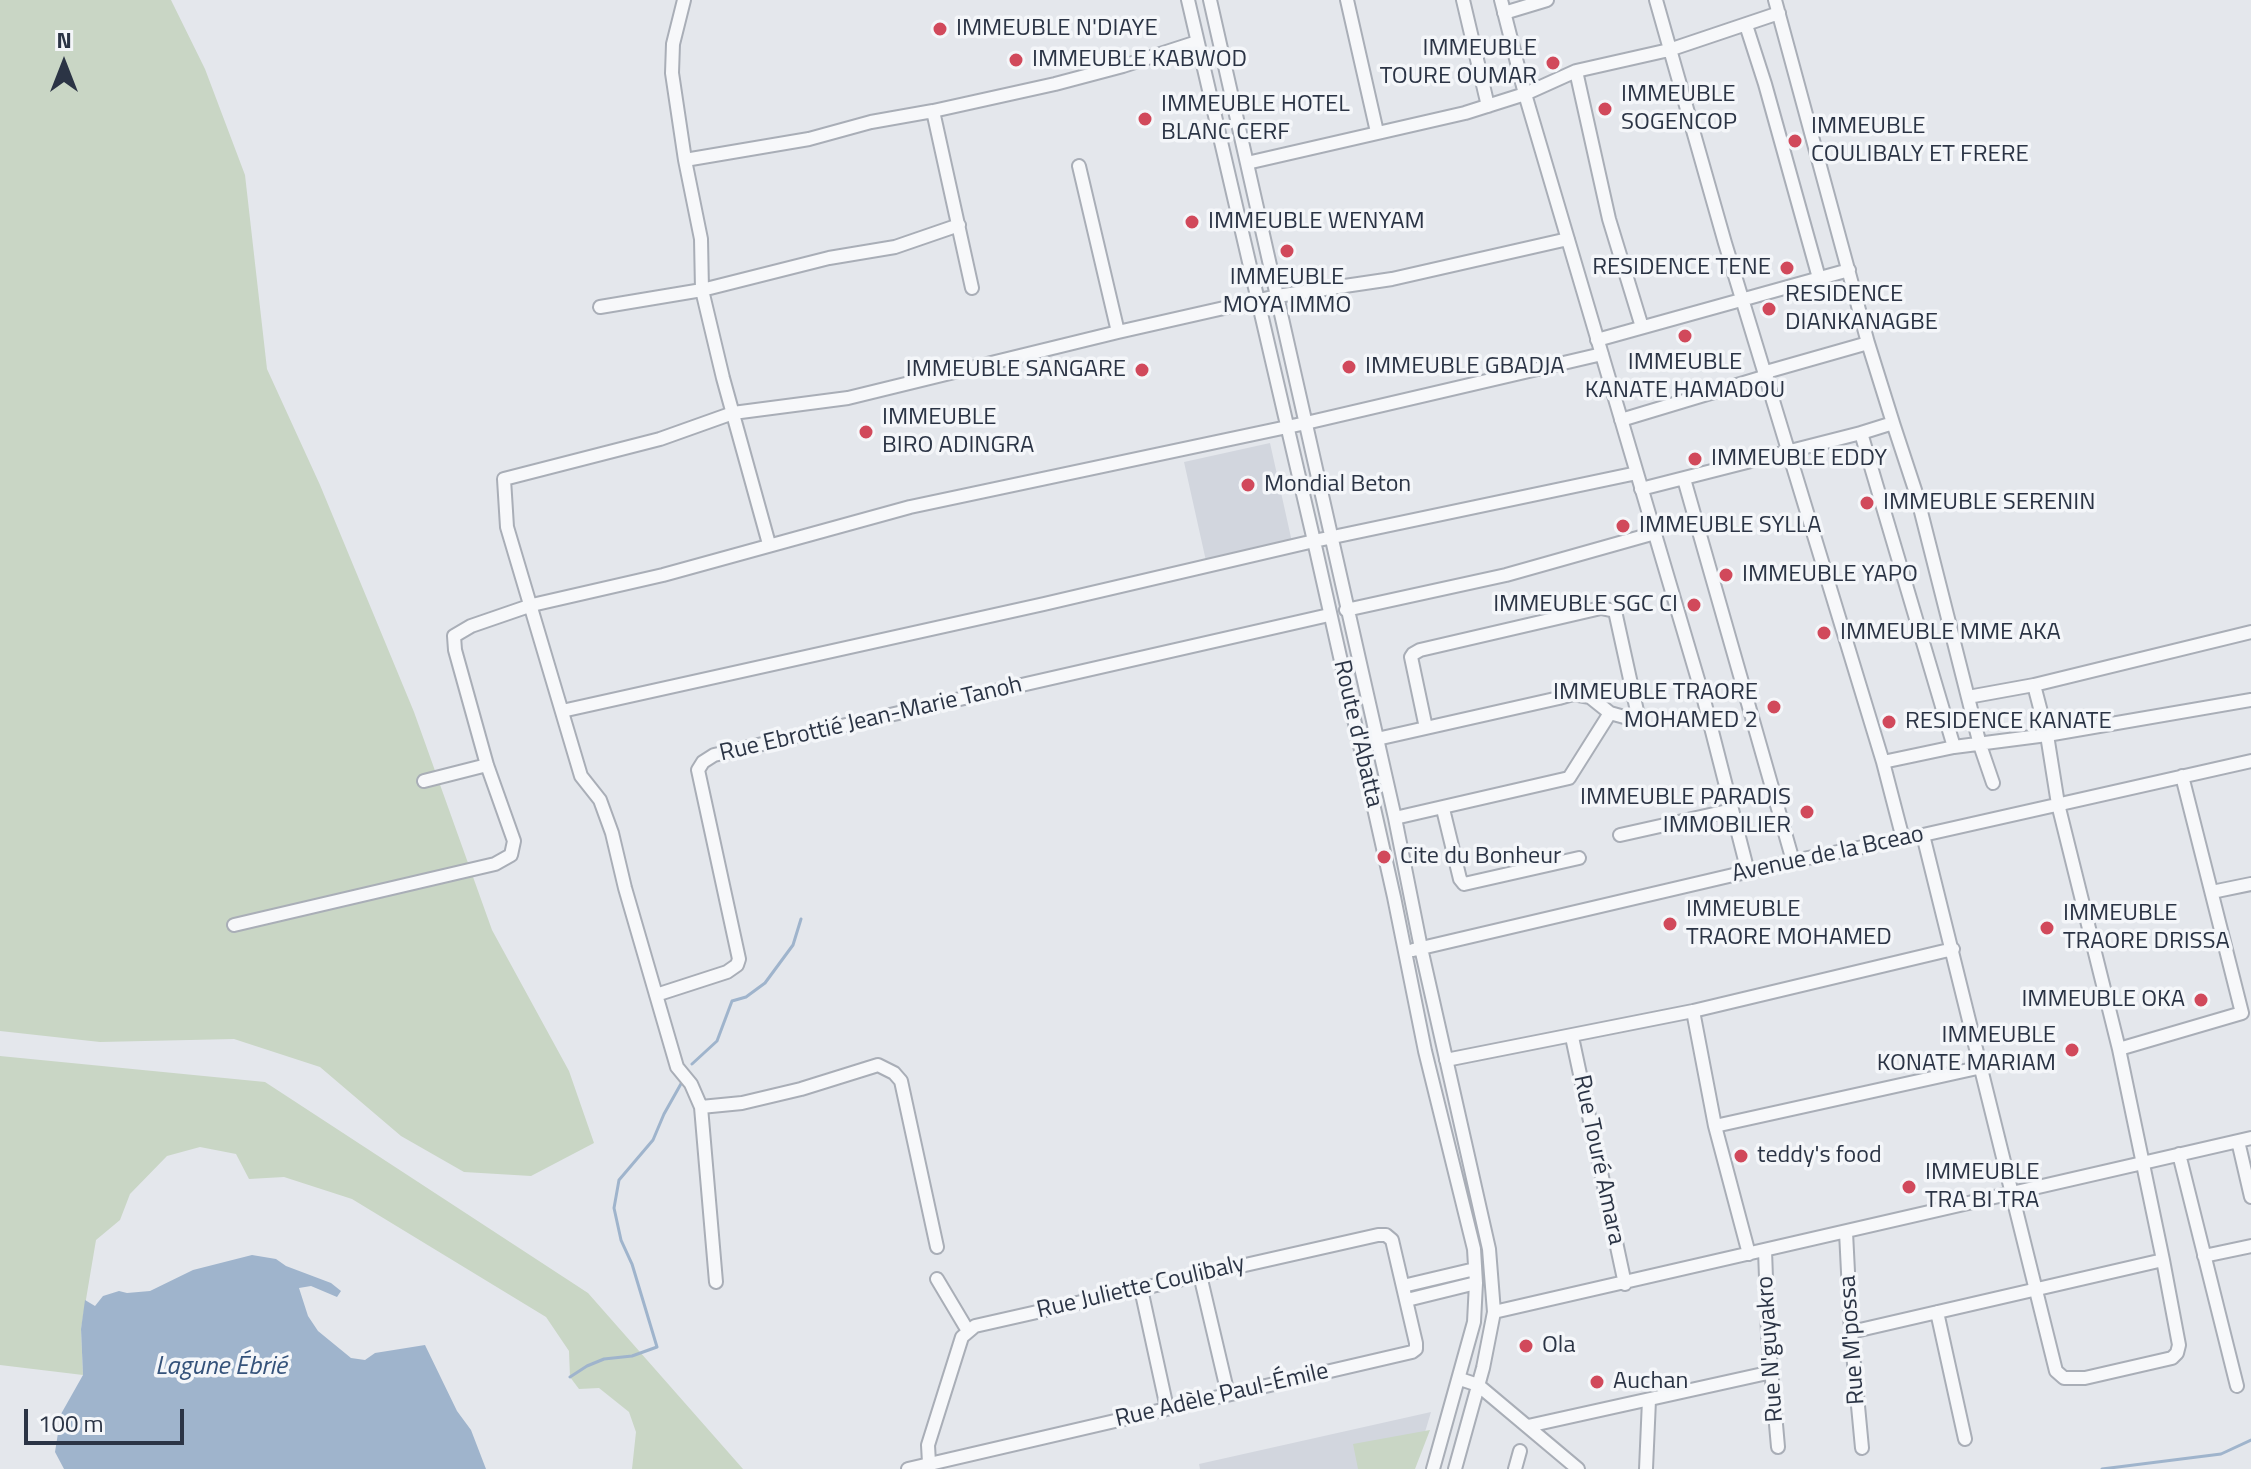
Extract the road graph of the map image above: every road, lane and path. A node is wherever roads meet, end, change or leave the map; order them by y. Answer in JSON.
{"nodes":[{"id":1,"x":684,"y":0,"type":"edge"},
{"id":2,"x":1188,"y":0,"type":"edge"},
{"id":3,"x":1210,"y":0,"type":"edge"},
{"id":4,"x":1347,"y":0,"type":"edge"},
{"id":5,"x":1463,"y":0,"type":"edge"},
{"id":6,"x":1547,"y":0,"type":"edge"},
{"id":7,"x":1656,"y":0,"type":"edge"},
{"id":8,"x":1775,"y":0,"type":"edge"},
{"id":9,"x":1502,"y":6,"type":"edge"},
{"id":10,"x":1779,"y":13,"type":"junction"},
{"id":11,"x":1746,"y":25,"type":"junction"},
{"id":12,"x":1197,"y":42,"type":"junction"},
{"id":13,"x":1669,"y":50,"type":"junction"},
{"id":14,"x":1576,"y":71,"type":"junction"},
{"id":15,"x":1525,"y":94,"type":"junction"},
{"id":16,"x":1488,"y":106,"type":"junction"},
{"id":17,"x":933,"y":111,"type":"junction"},
{"id":18,"x":1377,"y":132,"type":"junction"},
{"id":19,"x":685,"y":160,"type":"junction"},
{"id":20,"x":1247,"y":163,"type":"junction"},
{"id":21,"x":1079,"y":166,"type":"dead end"},
{"id":22,"x":959,"y":225,"type":"junction"},
{"id":23,"x":1568,"y":239,"type":"junction"},
{"id":24,"x":1849,"y":270,"type":"junction"},
{"id":25,"x":1819,"y":278,"type":"junction"},
{"id":26,"x":972,"y":288,"type":"dead end"},
{"id":27,"x":702,"y":290,"type":"junction"},
{"id":28,"x":1277,"y":296,"type":"junction"},
{"id":29,"x":1743,"y":298,"type":"junction"},
{"id":30,"x":1259,"y":300,"type":"junction"},
{"id":31,"x":600,"y":307,"type":"dead end"},
{"id":32,"x":1642,"y":327,"type":"junction"},
{"id":33,"x":1118,"y":332,"type":"junction"},
{"id":34,"x":1597,"y":340,"type":"junction"},
{"id":35,"x":1868,"y":343,"type":"junction"},
{"id":36,"x":1602,"y":354,"type":"junction"},
{"id":37,"x":1767,"y":374,"type":"junction"},
{"id":38,"x":733,"y":413,"type":"junction"},
{"id":39,"x":1621,"y":420,"type":"junction"},
{"id":40,"x":1306,"y":423,"type":"junction"},
{"id":41,"x":1893,"y":423,"type":"junction"},
{"id":42,"x":1287,"y":427,"type":"junction"},
{"id":43,"x":1861,"y":433,"type":"junction"},
{"id":44,"x":1790,"y":452,"type":"junction"},
{"id":45,"x":1637,"y":473,"type":"junction"},
{"id":46,"x":1684,"y":479,"type":"junction"},
{"id":47,"x":1641,"y":489,"type":"junction"},
{"id":48,"x":1655,"y":533,"type":"junction"},
{"id":49,"x":1332,"y":538,"type":"junction"},
{"id":50,"x":1314,"y":541,"type":"junction"},
{"id":51,"x":769,"y":544,"type":"junction"},
{"id":52,"x":532,"y":605,"type":"junction"},
{"id":53,"x":1346,"y":610,"type":"junction"},
{"id":54,"x":1329,"y":615,"type":"junction"},
{"id":55,"x":2251,"y":632,"type":"edge"},
{"id":56,"x":2034,"y":685,"type":"junction"},
{"id":57,"x":1968,"y":697,"type":"junction"},
{"id":58,"x":2251,"y":700,"type":"edge"},
{"id":59,"x":562,"y":711,"type":"junction"},
{"id":60,"x":1610,"y":713,"type":"junction"},
{"id":61,"x":1426,"y":728,"type":"junction"},
{"id":62,"x":2047,"y":735,"type":"junction"},
{"id":63,"x":1377,"y":739,"type":"junction"},
{"id":64,"x":1980,"y":745,"type":"junction"},
{"id":65,"x":1954,"y":747,"type":"junction"},
{"id":66,"x":2251,"y":761,"type":"edge"},
{"id":67,"x":1883,"y":762,"type":"junction"},
{"id":68,"x":487,"y":765,"type":"junction"},
{"id":69,"x":2182,"y":776,"type":"junction"},
{"id":70,"x":424,"y":781,"type":"dead end"},
{"id":71,"x":1993,"y":783,"type":"dead end"},
{"id":72,"x":2058,"y":804,"type":"junction"},
{"id":73,"x":1443,"y":809,"type":"junction"},
{"id":74,"x":1732,"y":810,"type":"junction"},
{"id":75,"x":1395,"y":818,"type":"junction"},
{"id":76,"x":1620,"y":835,"type":"dead end"},
{"id":77,"x":1923,"y":835,"type":"junction"},
{"id":78,"x":1903,"y":839,"type":"junction"},
{"id":79,"x":1579,"y":858,"type":"dead end"},
{"id":80,"x":1793,"y":861,"type":"junction"},
{"id":81,"x":1748,"y":872,"type":"junction"},
{"id":82,"x":2251,"y":884,"type":"edge"},
{"id":83,"x":2212,"y":892,"type":"junction"},
{"id":84,"x":234,"y":925,"type":"dead end"},
{"id":85,"x":1421,"y":948,"type":"junction"},
{"id":86,"x":1953,"y":949,"type":"junction"},
{"id":87,"x":1406,"y":951,"type":"junction"},
{"id":88,"x":656,"y":995,"type":"junction"},
{"id":89,"x":1693,"y":1011,"type":"junction"},
{"id":90,"x":2246,"y":1012,"type":"edge"},
{"id":91,"x":1572,"y":1037,"type":"junction"},
{"id":92,"x":2119,"y":1049,"type":"junction"},
{"id":93,"x":1446,"y":1060,"type":"junction"},
{"id":94,"x":1982,"y":1067,"type":"junction"},
{"id":95,"x":701,"y":1107,"type":"junction"},
{"id":96,"x":1715,"y":1126,"type":"junction"},
{"id":97,"x":2244,"y":1139,"type":"edge"},
{"id":98,"x":2179,"y":1154,"type":"junction"},
{"id":99,"x":2142,"y":1162,"type":"junction"},
{"id":100,"x":2011,"y":1192,"type":"junction"},
{"id":101,"x":2251,"y":1197,"type":"edge"},
{"id":102,"x":1846,"y":1232,"type":"junction"},
{"id":103,"x":2251,"y":1246,"type":"edge"},
{"id":104,"x":937,"y":1247,"type":"dead end"},
{"id":105,"x":1765,"y":1250,"type":"junction"},
{"id":106,"x":1749,"y":1254,"type":"junction"},
{"id":107,"x":2204,"y":1256,"type":"junction"},
{"id":108,"x":2163,"y":1260,"type":"junction"},
{"id":109,"x":1200,"y":1275,"type":"junction"},
{"id":110,"x":1476,"y":1276,"type":"junction"},
{"id":111,"x":937,"y":1279,"type":"dead end"},
{"id":112,"x":716,"y":1282,"type":"dead end"},
{"id":113,"x":1625,"y":1284,"type":"junction"},
{"id":114,"x":1403,"y":1286,"type":"junction"},
{"id":115,"x":1141,"y":1289,"type":"junction"},
{"id":116,"x":2035,"y":1290,"type":"junction"},
{"id":117,"x":1407,"y":1300,"type":"junction"},
{"id":118,"x":1494,"y":1312,"type":"junction"},
{"id":119,"x":1937,"y":1312,"type":"junction"},
{"id":120,"x":968,"y":1331,"type":"junction"},
{"id":121,"x":1851,"y":1332,"type":"junction"},
{"id":122,"x":1772,"y":1372,"type":"junction"},
{"id":123,"x":1460,"y":1379,"type":"junction"},
{"id":124,"x":1478,"y":1385,"type":"junction"},
{"id":125,"x":2237,"y":1386,"type":"dead end"},
{"id":126,"x":1228,"y":1394,"type":"junction"},
{"id":127,"x":1649,"y":1400,"type":"junction"},
{"id":128,"x":1167,"y":1408,"type":"junction"},
{"id":129,"x":1528,"y":1426,"type":"junction"},
{"id":130,"x":1965,"y":1439,"type":"dead end"},
{"id":131,"x":1778,"y":1447,"type":"dead end"},
{"id":132,"x":1862,"y":1448,"type":"dead end"},
{"id":133,"x":1520,"y":1451,"type":"dead end"},
{"id":134,"x":929,"y":1463,"type":"junction"},
{"id":135,"x":908,"y":1469,"type":"edge"},
{"id":136,"x":1433,"y":1469,"type":"edge"},
{"id":137,"x":1455,"y":1469,"type":"edge"},
{"id":138,"x":1515,"y":1469,"type":"edge"},
{"id":139,"x":1578,"y":1469,"type":"edge"},
{"id":140,"x":1647,"y":1469,"type":"edge"}],
"edges":[{"from":1,"to":19,"type":"street"},
{"from":2,"to":12,"type":"street","name":"Route d'Abatta"},
{"from":3,"to":20,"type":"street","name":"Route d'Abatta"},
{"from":4,"to":18,"type":"street"},
{"from":5,"to":16,"type":"street"},
{"from":6,"to":9,"type":"street"},
{"from":7,"to":13,"type":"street"},
{"from":8,"to":10,"type":"street"},
{"from":9,"to":15,"type":"street"},
{"from":10,"to":11,"type":"street"},
{"from":10,"to":24,"type":"street"},
{"from":11,"to":13,"type":"street"},
{"from":11,"to":25,"type":"street"},
{"from":12,"to":17,"type":"street"},
{"from":12,"to":30,"type":"street","name":"Route d'Abatta"},
{"from":13,"to":14,"type":"street"},
{"from":13,"to":29,"type":"street"},
{"from":14,"to":15,"type":"street"},
{"from":14,"to":32,"type":"street"},
{"from":15,"to":16,"type":"street"},
{"from":15,"to":23,"type":"street"},
{"from":16,"to":18,"type":"street"},
{"from":17,"to":19,"type":"street"},
{"from":17,"to":22,"type":"street"},
{"from":18,"to":20,"type":"street"},
{"from":19,"to":27,"type":"street"},
{"from":20,"to":28,"type":"street","name":"Route d'Abatta"},
{"from":21,"to":33,"type":"street"},
{"from":22,"to":26,"type":"street"},
{"from":22,"to":27,"type":"street"},
{"from":23,"to":28,"type":"street"},
{"from":23,"to":34,"type":"street"},
{"from":24,"to":25,"type":"street"},
{"from":24,"to":35,"type":"street"},
{"from":25,"to":29,"type":"street"},
{"from":27,"to":31,"type":"street"},
{"from":27,"to":38,"type":"street"},
{"from":28,"to":30,"type":"street"},
{"from":28,"to":40,"type":"street","name":"Route d'Abatta"},
{"from":29,"to":32,"type":"street"},
{"from":29,"to":37,"type":"street"},
{"from":30,"to":33,"type":"street"},
{"from":30,"to":42,"type":"street","name":"Route d'Abatta"},
{"from":32,"to":34,"type":"street"},
{"from":33,"to":38,"type":"street"},
{"from":34,"to":36,"type":"street"},
{"from":35,"to":37,"type":"street"},
{"from":35,"to":41,"type":"street"},
{"from":36,"to":39,"type":"street"},
{"from":36,"to":40,"type":"street"},
{"from":37,"to":39,"type":"street"},
{"from":37,"to":44,"type":"street"},
{"from":38,"to":51,"type":"street"},
{"from":38,"to":52,"type":"street"},
{"from":39,"to":45,"type":"street"},
{"from":40,"to":42,"type":"street"},
{"from":40,"to":49,"type":"street","name":"Route d'Abatta"},
{"from":41,"to":43,"type":"street"},
{"from":41,"to":57,"type":"street"},
{"from":42,"to":50,"type":"street","name":"Route d'Abatta"},
{"from":42,"to":51,"type":"street"},
{"from":43,"to":44,"type":"street"},
{"from":43,"to":65,"type":"street"},
{"from":44,"to":46,"type":"street"},
{"from":44,"to":67,"type":"street"},
{"from":45,"to":47,"type":"street"},
{"from":45,"to":49,"type":"street"},
{"from":46,"to":47,"type":"street"},
{"from":46,"to":80,"type":"street"},
{"from":47,"to":48,"type":"street"},
{"from":48,"to":53,"type":"street"},
{"from":48,"to":74,"type":"street"},
{"from":49,"to":50,"type":"street"},
{"from":49,"to":53,"type":"street","name":"Route d'Abatta"},
{"from":50,"to":54,"type":"street","name":"Route d'Abatta"},
{"from":50,"to":59,"type":"street"},
{"from":51,"to":52,"type":"street"},
{"from":52,"to":59,"type":"street"},
{"from":52,"to":68,"type":"street"},
{"from":53,"to":63,"type":"street","name":"Route d'Abatta"},
{"from":54,"to":87,"type":"street","name":"Route d'Abatta"},
{"from":54,"to":88,"type":"street","name":"Rue Ebrottié Jean-Marie Tanoh"},
{"from":55,"to":56,"type":"street"},
{"from":56,"to":57,"type":"street"},
{"from":56,"to":62,"type":"street"},
{"from":57,"to":64,"type":"street"},
{"from":58,"to":62,"type":"street"},
{"from":59,"to":88,"type":"street"},
{"from":60,"to":61,"type":"street"},
{"from":60,"to":61,"type":"street"},
{"from":60,"to":73,"type":"street"},
{"from":61,"to":63,"type":"street"},
{"from":62,"to":64,"type":"street"},
{"from":62,"to":72,"type":"street"},
{"from":63,"to":75,"type":"street","name":"Route d'Abatta"},
{"from":64,"to":65,"type":"street"},
{"from":64,"to":71,"type":"street"},
{"from":65,"to":67,"type":"street"},
{"from":66,"to":69,"type":"street","name":"Avenue de la Bceao"},
{"from":67,"to":78,"type":"street"},
{"from":68,"to":70,"type":"street"},
{"from":68,"to":84,"type":"street"},
{"from":69,"to":72,"type":"street","name":"Avenue de la Bceao"},
{"from":69,"to":83,"type":"street"},
{"from":72,"to":77,"type":"street","name":"Avenue de la Bceao"},
{"from":72,"to":92,"type":"street"},
{"from":73,"to":75,"type":"street"},
{"from":73,"to":79,"type":"street"},
{"from":74,"to":76,"type":"street"},
{"from":74,"to":81,"type":"street"},
{"from":75,"to":85,"type":"street","name":"Route d'Abatta"},
{"from":77,"to":78,"type":"street","name":"Avenue de la Bceao"},
{"from":77,"to":86,"type":"street"},
{"from":78,"to":80,"type":"street","name":"Avenue de la Bceao"},
{"from":80,"to":81,"type":"street","name":"Avenue de la Bceao"},
{"from":81,"to":85,"type":"street","name":"Avenue de la Bceao"},
{"from":82,"to":83,"type":"street"},
{"from":83,"to":90,"type":"street"},
{"from":85,"to":87,"type":"street","name":"Avenue de la Bceao"},
{"from":85,"to":93,"type":"street","name":"Route d'Abatta"},
{"from":86,"to":89,"type":"street"},
{"from":86,"to":94,"type":"street"},
{"from":87,"to":110,"type":"street","name":"Route d'Abatta"},
{"from":88,"to":95,"type":"street"},
{"from":89,"to":91,"type":"street"},
{"from":89,"to":96,"type":"street"},
{"from":90,"to":92,"type":"street"},
{"from":91,"to":93,"type":"street"},
{"from":91,"to":113,"type":"street","name":"Rue Touré Amara"},
{"from":92,"to":99,"type":"street"},
{"from":93,"to":118,"type":"street","name":"Route d'Abatta"},
{"from":94,"to":96,"type":"street"},
{"from":94,"to":100,"type":"street"},
{"from":95,"to":104,"type":"street"},
{"from":95,"to":112,"type":"street"},
{"from":96,"to":106,"type":"street"},
{"from":97,"to":98,"type":"street"},
{"from":97,"to":101,"type":"street"},
{"from":98,"to":99,"type":"street"},
{"from":98,"to":107,"type":"street"},
{"from":99,"to":100,"type":"street"},
{"from":99,"to":108,"type":"street"},
{"from":100,"to":102,"type":"street"},
{"from":100,"to":116,"type":"street"},
{"from":102,"to":105,"type":"street"},
{"from":102,"to":121,"type":"street","name":"Rue M'possa"},
{"from":103,"to":107,"type":"street"},
{"from":105,"to":106,"type":"street"},
{"from":105,"to":122,"type":"street","name":"Rue N'guyakro"},
{"from":106,"to":113,"type":"street"},
{"from":107,"to":125,"type":"street"},
{"from":108,"to":116,"type":"street"},
{"from":108,"to":116,"type":"street"},
{"from":109,"to":114,"type":"street","name":"Rue Juliette Coulibaly"},
{"from":109,"to":115,"type":"street","name":"Rue Juliette Coulibaly"},
{"from":109,"to":126,"type":"street"},
{"from":110,"to":114,"type":"street"},
{"from":110,"to":117,"type":"street"},
{"from":110,"to":123,"type":"street","name":"Route d'Abatta"},
{"from":111,"to":120,"type":"street"},
{"from":113,"to":118,"type":"street"},
{"from":114,"to":117,"type":"street","name":"Rue Juliette Coulibaly"},
{"from":115,"to":120,"type":"street","name":"Rue Juliette Coulibaly"},
{"from":115,"to":128,"type":"street"},
{"from":116,"to":119,"type":"street"},
{"from":117,"to":126,"type":"street","name":"Rue Adèle Paul-Émile"},
{"from":118,"to":124,"type":"street","name":"Route d'Abatta"},
{"from":119,"to":121,"type":"street"},
{"from":119,"to":130,"type":"street"},
{"from":120,"to":134,"type":"street"},
{"from":121,"to":132,"type":"street","name":"Rue M'possa"},
{"from":122,"to":127,"type":"street"},
{"from":122,"to":131,"type":"street","name":"Rue N'guyakro"},
{"from":123,"to":124,"type":"street"},
{"from":123,"to":136,"type":"street","name":"Route d'Abatta"},
{"from":124,"to":129,"type":"street"},
{"from":124,"to":137,"type":"street","name":"Route d'Abatta"},
{"from":126,"to":128,"type":"street","name":"Rue Adèle Paul-Émile"},
{"from":127,"to":129,"type":"street"},
{"from":127,"to":140,"type":"street"},
{"from":128,"to":134,"type":"street","name":"Rue Adèle Paul-Émile"},
{"from":129,"to":139,"type":"street"},
{"from":133,"to":138,"type":"street"},
{"from":134,"to":135,"type":"street","name":"Rue Adèle Paul-Émile"}]}
